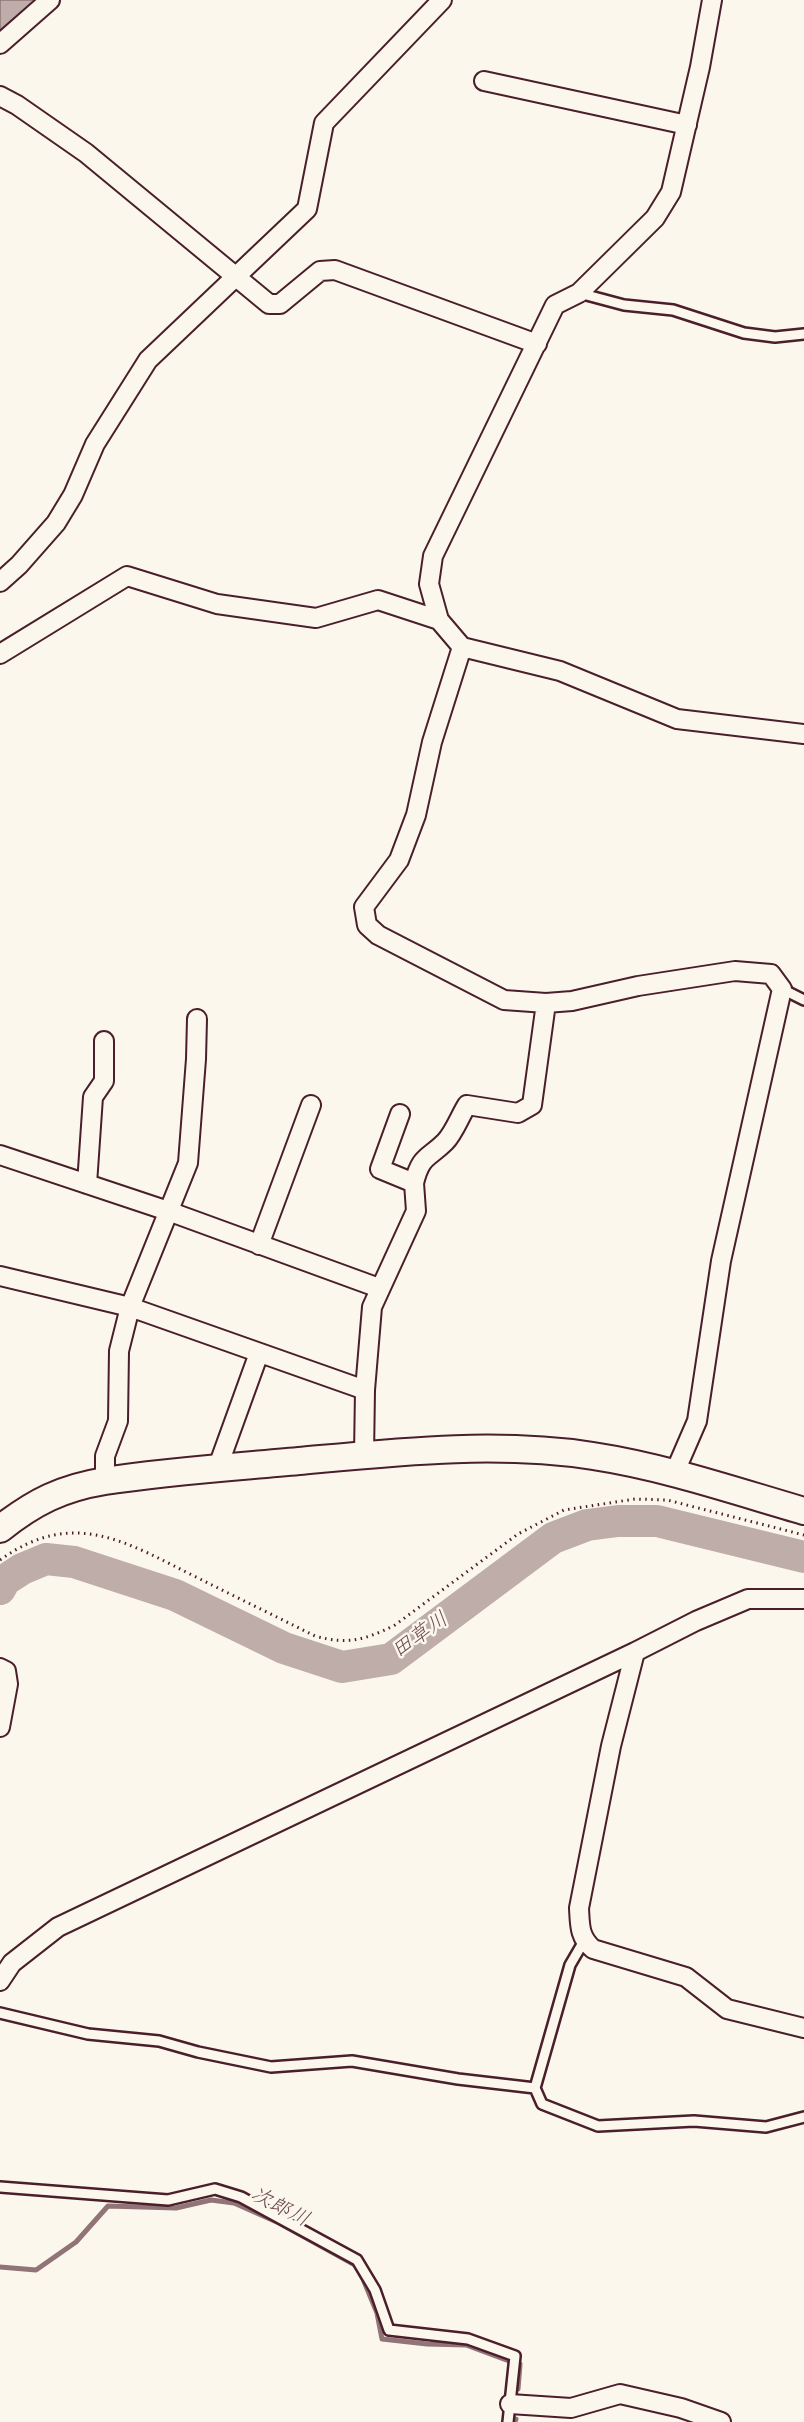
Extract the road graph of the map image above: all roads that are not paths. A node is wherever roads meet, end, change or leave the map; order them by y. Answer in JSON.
{"nodes":[{"id":1,"x":50,"y":0,"type":"edge"},
{"id":2,"x":442,"y":0,"type":"edge"},
{"id":3,"x":712,"y":0,"type":"edge"},
{"id":4,"x":0,"y":44,"type":"edge"},
{"id":5,"x":484,"y":81,"type":"dead end"},
{"id":6,"x":0,"y":96,"type":"edge"},
{"id":7,"x":687,"y":124,"type":"junction"},
{"id":8,"x":235,"y":277,"type":"junction"},
{"id":9,"x":579,"y":293,"type":"junction"},
{"id":10,"x":804,"y":334,"type":"edge"},
{"id":11,"x":537,"y":344,"type":"junction"},
{"id":12,"x":0,"y":582,"type":"edge"},
{"id":13,"x":439,"y":620,"type":"junction"},
{"id":14,"x":462,"y":647,"type":"junction"},
{"id":15,"x":0,"y":654,"type":"edge"},
{"id":16,"x":804,"y":734,"type":"edge"},
{"id":17,"x":782,"y":989,"type":"junction"},
{"id":18,"x":804,"y":1000,"type":"edge"},
{"id":19,"x":546,"y":1003,"type":"junction"},
{"id":20,"x":197,"y":1019,"type":"dead end"},
{"id":21,"x":104,"y":1041,"type":"dead end"},
{"id":22,"x":311,"y":1105,"type":"dead end"},
{"id":23,"x":400,"y":1114,"type":"dead end"},
{"id":24,"x":0,"y":1155,"type":"edge"},
{"id":25,"x":414,"y":1183,"type":"junction"},
{"id":26,"x":87,"y":1184,"type":"junction"},
{"id":27,"x":168,"y":1211,"type":"junction"},
{"id":28,"x":259,"y":1245,"type":"junction"},
{"id":29,"x":0,"y":1276,"type":"edge"},
{"id":30,"x":379,"y":1288,"type":"junction"},
{"id":31,"x":130,"y":1307,"type":"junction"},
{"id":32,"x":259,"y":1353,"type":"junction"},
{"id":33,"x":365,"y":1390,"type":"junction"},
{"id":34,"x":364,"y":1455,"type":"junction"},
{"id":35,"x":217,"y":1469,"type":"junction"},
{"id":36,"x":674,"y":1474,"type":"junction"},
{"id":37,"x":105,"y":1481,"type":"junction"},
{"id":38,"x":804,"y":1511,"type":"edge"},
{"id":39,"x":0,"y":1529,"type":"edge"},
{"id":40,"x":804,"y":1599,"type":"edge"},
{"id":41,"x":635,"y":1652,"type":"junction"},
{"id":42,"x":0,"y":1668,"type":"edge"},
{"id":43,"x":0,"y":1727,"type":"edge"},
{"id":44,"x":584,"y":1941,"type":"junction"},
{"id":45,"x":0,"y":1981,"type":"edge"},
{"id":46,"x":0,"y":2013,"type":"edge"},
{"id":47,"x":804,"y":2028,"type":"edge"},
{"id":48,"x":535,"y":2088,"type":"junction"},
{"id":49,"x":804,"y":2117,"type":"edge"},
{"id":50,"x":0,"y":2187,"type":"edge"},
{"id":51,"x":509,"y":2413,"type":"edge"},
{"id":52,"x":721,"y":2422,"type":"edge"}],
"edges":[{"from":1,"to":4,"type":"street"},
{"from":2,"to":8,"type":"street"},
{"from":3,"to":7,"type":"street"},
{"from":5,"to":7,"type":"street"},
{"from":6,"to":8,"type":"street"},
{"from":7,"to":9,"type":"street"},
{"from":8,"to":11,"type":"street"},
{"from":8,"to":12,"type":"street"},
{"from":9,"to":10,"type":"lane"},
{"from":9,"to":11,"type":"street"},
{"from":11,"to":13,"type":"street"},
{"from":13,"to":14,"type":"street"},
{"from":13,"to":15,"type":"street"},
{"from":14,"to":16,"type":"street"},
{"from":14,"to":19,"type":"street"},
{"from":17,"to":18,"type":"lane"},
{"from":17,"to":19,"type":"street"},
{"from":17,"to":36,"type":"street"},
{"from":19,"to":25,"type":"street"},
{"from":20,"to":27,"type":"street"},
{"from":21,"to":26,"type":"street"},
{"from":22,"to":28,"type":"street"},
{"from":23,"to":25,"type":"street"},
{"from":24,"to":26,"type":"street"},
{"from":25,"to":30,"type":"street"},
{"from":26,"to":27,"type":"street"},
{"from":27,"to":28,"type":"street"},
{"from":27,"to":31,"type":"street"},
{"from":28,"to":30,"type":"street"},
{"from":29,"to":31,"type":"street"},
{"from":30,"to":33,"type":"street"},
{"from":31,"to":32,"type":"street"},
{"from":31,"to":37,"type":"street"},
{"from":32,"to":33,"type":"street"},
{"from":32,"to":35,"type":"street"},
{"from":33,"to":34,"type":"street"},
{"from":34,"to":35,"type":"street"},
{"from":34,"to":36,"type":"street"},
{"from":35,"to":37,"type":"street"},
{"from":36,"to":38,"type":"street"},
{"from":37,"to":39,"type":"street"},
{"from":40,"to":41,"type":"street"},
{"from":41,"to":44,"type":"street"},
{"from":41,"to":45,"type":"street"},
{"from":42,"to":43,"type":"street"},
{"from":44,"to":47,"type":"street"},
{"from":44,"to":48,"type":"lane"},
{"from":46,"to":48,"type":"lane"},
{"from":48,"to":49,"type":"lane"},
{"from":50,"to":51,"type":"lane"},
{"from":51,"to":52,"type":"street"}]}
